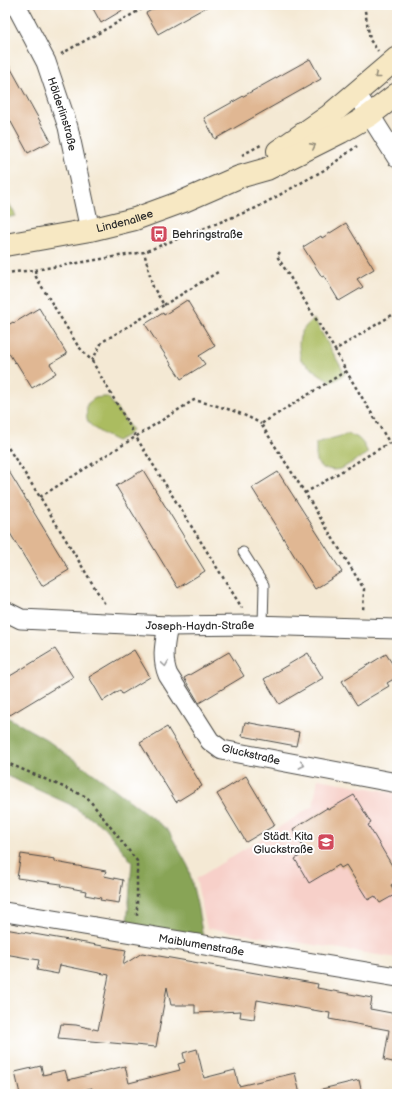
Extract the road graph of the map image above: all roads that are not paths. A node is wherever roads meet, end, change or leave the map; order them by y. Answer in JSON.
{"nodes":[{"id":1,"x":16,"y":5,"type":"edge"},
{"id":2,"x":392,"y":63,"type":"edge"},
{"id":3,"x":356,"y":93,"type":"junction"},
{"id":4,"x":397,"y":94,"type":"edge"},
{"id":5,"x":375,"y":123,"type":"junction"},
{"id":6,"x":397,"y":158,"type":"edge"},
{"id":7,"x":238,"y":168,"type":"junction"},
{"id":8,"x":90,"y":230,"type":"junction"},
{"id":9,"x":5,"y":245,"type":"edge"},
{"id":10,"x":243,"y":552,"type":"dead end"},
{"id":11,"x":5,"y":611,"type":"edge"},
{"id":12,"x":258,"y":625,"type":"junction"},
{"id":13,"x":168,"y":626,"type":"junction"},
{"id":14,"x":397,"y":629,"type":"edge"},
{"id":15,"x":397,"y":783,"type":"edge"},
{"id":16,"x":5,"y":912,"type":"edge"},
{"id":17,"x":397,"y":977,"type":"edge"}],
"edges":[{"from":1,"to":8,"type":"street","name":"Hölderlinstraße"},
{"from":2,"to":3,"type":"street","name":"Lindenallee","one_way":true},
{"from":3,"to":5,"type":"street"},
{"from":3,"to":7,"type":"street","name":"Lindenallee"},
{"from":4,"to":5,"type":"street","name":"Lindenallee"},
{"from":5,"to":6,"type":"street"},
{"from":7,"to":5,"type":"street","name":"Lindenallee","one_way":true},
{"from":7,"to":8,"type":"street","name":"Lindenallee"},
{"from":8,"to":9,"type":"street","name":"Lindenallee"},
{"from":10,"to":12,"type":"lane"},
{"from":11,"to":13,"type":"street","name":"Joseph-Haydn-Straße"},
{"from":12,"to":13,"type":"street","name":"Joseph-Haydn-Straße"},
{"from":12,"to":14,"type":"street","name":"Joseph-Haydn-Straße"},
{"from":13,"to":15,"type":"street","name":"Gluckstraße","one_way":true},
{"from":16,"to":17,"type":"street","name":"Maiblumenstraße"}]}
